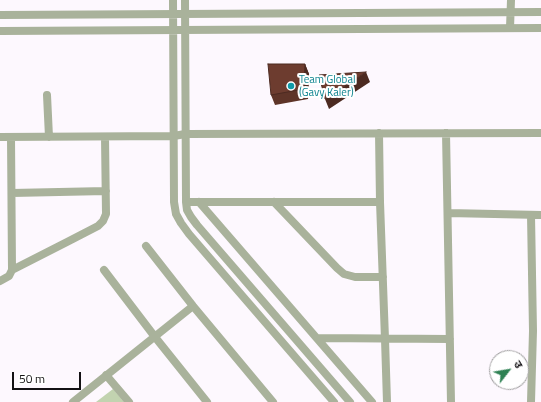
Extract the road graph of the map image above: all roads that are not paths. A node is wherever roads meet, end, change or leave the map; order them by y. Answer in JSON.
{"nodes":[{"id":1,"x":173,"y":0,"type":"edge"},
{"id":2,"x":185,"y":0,"type":"edge"},
{"id":3,"x":510,"y":0,"type":"edge"},
{"id":4,"x":511,"y":12,"type":"junction"},
{"id":5,"x":541,"y":12,"type":"edge"},
{"id":6,"x":174,"y":14,"type":"junction"},
{"id":7,"x":185,"y":14,"type":"junction"},
{"id":8,"x":0,"y":15,"type":"edge"},
{"id":9,"x":510,"y":28,"type":"junction"},
{"id":10,"x":541,"y":28,"type":"edge"},
{"id":11,"x":0,"y":30,"type":"edge"},
{"id":12,"x":174,"y":30,"type":"junction"},
{"id":13,"x":185,"y":30,"type":"junction"},
{"id":14,"x":47,"y":95,"type":"dead end"},
{"id":15,"x":379,"y":133,"type":"junction"},
{"id":16,"x":446,"y":133,"type":"junction"},
{"id":17,"x":541,"y":133,"type":"edge"},
{"id":18,"x":185,"y":134,"type":"junction"},
{"id":19,"x":174,"y":136,"type":"junction"},
{"id":20,"x":0,"y":137,"type":"edge"},
{"id":21,"x":11,"y":137,"type":"junction"},
{"id":22,"x":48,"y":137,"type":"junction"},
{"id":23,"x":105,"y":137,"type":"junction"},
{"id":24,"x":106,"y":191,"type":"junction"},
{"id":25,"x":12,"y":193,"type":"junction"},
{"id":26,"x":186,"y":202,"type":"junction"},
{"id":27,"x":199,"y":202,"type":"junction"},
{"id":28,"x":274,"y":202,"type":"junction"},
{"id":29,"x":380,"y":202,"type":"junction"},
{"id":30,"x":448,"y":214,"type":"junction"},
{"id":31,"x":531,"y":215,"type":"junction"},
{"id":32,"x":541,"y":215,"type":"edge"},
{"id":33,"x":146,"y":246,"type":"dead end"},
{"id":34,"x":12,"y":270,"type":"junction"},
{"id":35,"x":104,"y":270,"type":"dead end"},
{"id":36,"x":383,"y":277,"type":"junction"},
{"id":37,"x":0,"y":282,"type":"edge"},
{"id":38,"x":193,"y":306,"type":"junction"},
{"id":39,"x":537,"y":331,"type":"edge"},
{"id":40,"x":155,"y":337,"type":"junction"},
{"id":41,"x":317,"y":338,"type":"junction"},
{"id":42,"x":385,"y":339,"type":"junction"},
{"id":43,"x":450,"y":339,"type":"junction"},
{"id":44,"x":106,"y":375,"type":"junction"},
{"id":45,"x":73,"y":402,"type":"edge"},
{"id":46,"x":128,"y":402,"type":"edge"},
{"id":47,"x":207,"y":402,"type":"edge"},
{"id":48,"x":273,"y":402,"type":"edge"},
{"id":49,"x":334,"y":402,"type":"edge"},
{"id":50,"x":350,"y":402,"type":"edge"},
{"id":51,"x":372,"y":402,"type":"edge"},
{"id":52,"x":387,"y":402,"type":"edge"},
{"id":53,"x":451,"y":402,"type":"edge"},
{"id":54,"x":531,"y":402,"type":"edge"}],
"edges":[{"from":1,"to":6,"type":"street"},
{"from":2,"to":7,"type":"street"},
{"from":3,"to":4,"type":"street"},
{"from":4,"to":5,"type":"street"},
{"from":4,"to":7,"type":"street"},
{"from":4,"to":9,"type":"street"},
{"from":6,"to":7,"type":"street"},
{"from":6,"to":8,"type":"street"},
{"from":6,"to":12,"type":"street"},
{"from":7,"to":13,"type":"street"},
{"from":9,"to":10,"type":"street"},
{"from":9,"to":13,"type":"street"},
{"from":11,"to":12,"type":"street"},
{"from":12,"to":13,"type":"street"},
{"from":12,"to":19,"type":"street"},
{"from":13,"to":18,"type":"street"},
{"from":14,"to":22,"type":"street"},
{"from":15,"to":16,"type":"street"},
{"from":15,"to":18,"type":"street"},
{"from":15,"to":29,"type":"street"},
{"from":16,"to":17,"type":"street"},
{"from":16,"to":30,"type":"street"},
{"from":18,"to":19,"type":"street"},
{"from":18,"to":26,"type":"street"},
{"from":19,"to":23,"type":"street"},
{"from":19,"to":49,"type":"street"},
{"from":20,"to":21,"type":"street"},
{"from":21,"to":22,"type":"street"},
{"from":21,"to":25,"type":"street"},
{"from":22,"to":23,"type":"street"},
{"from":23,"to":24,"type":"street"},
{"from":24,"to":25,"type":"street"},
{"from":24,"to":34,"type":"street"},
{"from":25,"to":34,"type":"street"},
{"from":26,"to":27,"type":"street"},
{"from":26,"to":50,"type":"street"},
{"from":27,"to":28,"type":"street"},
{"from":27,"to":41,"type":"street"},
{"from":28,"to":29,"type":"street"},
{"from":28,"to":36,"type":"street"},
{"from":29,"to":36,"type":"street"},
{"from":30,"to":31,"type":"street"},
{"from":30,"to":43,"type":"street"},
{"from":31,"to":32,"type":"street"},
{"from":31,"to":39,"type":"street"},
{"from":33,"to":38,"type":"street"},
{"from":34,"to":37,"type":"street"},
{"from":35,"to":40,"type":"street"},
{"from":36,"to":42,"type":"street"},
{"from":38,"to":40,"type":"street"},
{"from":38,"to":48,"type":"street"},
{"from":39,"to":54,"type":"street"},
{"from":40,"to":44,"type":"street"},
{"from":40,"to":47,"type":"street"},
{"from":41,"to":42,"type":"street"},
{"from":41,"to":51,"type":"street"},
{"from":42,"to":43,"type":"street"},
{"from":42,"to":52,"type":"street"},
{"from":43,"to":53,"type":"street"},
{"from":44,"to":45,"type":"street"},
{"from":44,"to":46,"type":"street"}]}
